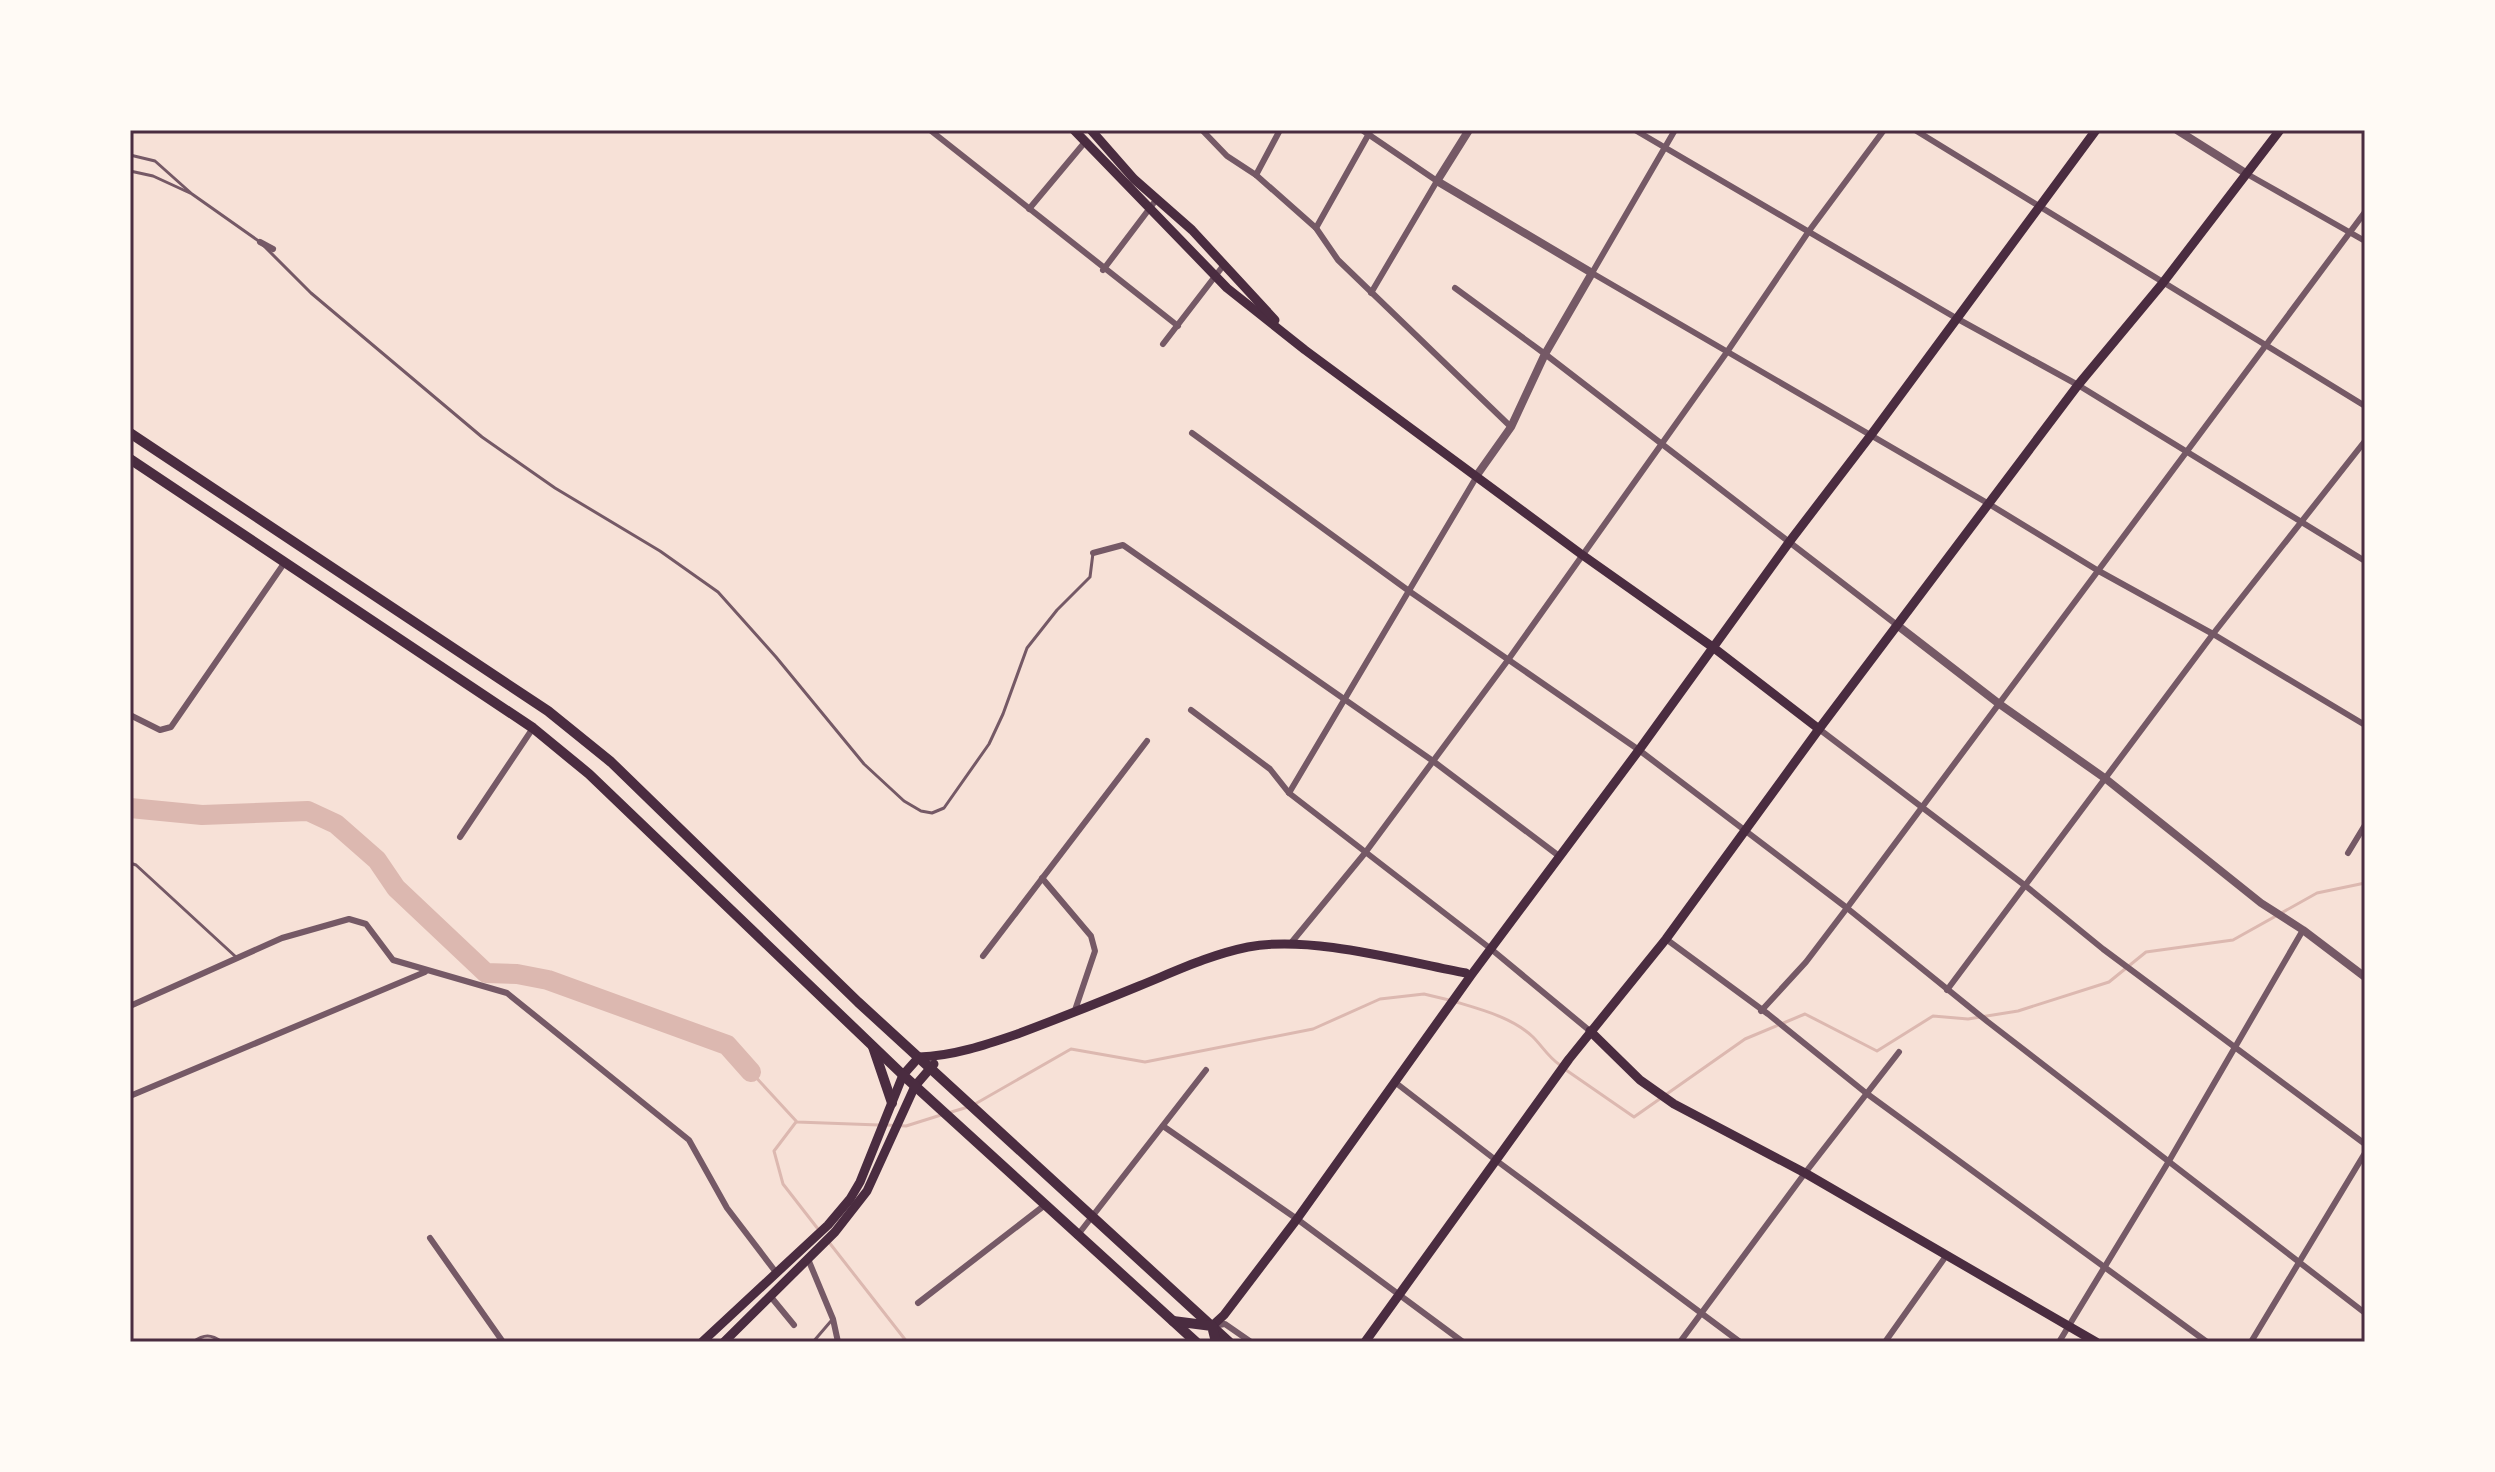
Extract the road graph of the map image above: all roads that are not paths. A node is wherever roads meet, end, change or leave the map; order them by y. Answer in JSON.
{"nodes":[{"id":1,"x":930,"y":130,"type":"edge"},
{"id":2,"x":1074,"y":130,"type":"edge"},
{"id":3,"x":1091,"y":130,"type":"edge"},
{"id":4,"x":1202,"y":130,"type":"edge"},
{"id":5,"x":1280,"y":130,"type":"edge"},
{"id":6,"x":1469,"y":130,"type":"edge"},
{"id":7,"x":1635,"y":130,"type":"edge"},
{"id":8,"x":1675,"y":130,"type":"edge"},
{"id":9,"x":1884,"y":130,"type":"edge"},
{"id":10,"x":1915,"y":130,"type":"edge"},
{"id":11,"x":2096,"y":130,"type":"edge"},
{"id":12,"x":2177,"y":130,"type":"edge"},
{"id":13,"x":2280,"y":130,"type":"edge"},
{"id":14,"x":1367,"y":131,"type":"edge"},
{"id":15,"x":1085,"y":142,"type":"junction"},
{"id":16,"x":1665,"y":148,"type":"junction"},
{"id":17,"x":130,"y":155,"type":"edge"},
{"id":18,"x":130,"y":171,"type":"edge"},
{"id":19,"x":2247,"y":174,"type":"junction"},
{"id":20,"x":1256,"y":175,"type":"junction"},
{"id":21,"x":1437,"y":181,"type":"junction"},
{"id":22,"x":192,"y":194,"type":"junction"},
{"id":23,"x":1156,"y":200,"type":"junction"},
{"id":24,"x":2040,"y":207,"type":"junction"},
{"id":25,"x":1029,"y":209,"type":"junction"},
{"id":26,"x":1149,"y":209,"type":"junction"},
{"id":27,"x":2365,"y":212,"type":"edge"},
{"id":28,"x":1316,"y":228,"type":"junction"},
{"id":29,"x":1809,"y":231,"type":"junction"},
{"id":30,"x":2349,"y":232,"type":"junction"},
{"id":31,"x":2365,"y":241,"type":"edge"},
{"id":32,"x":260,"y":242,"type":"junction"},
{"id":33,"x":273,"y":249,"type":"dead end"},
{"id":34,"x":1223,"y":266,"type":"junction"},
{"id":35,"x":1103,"y":270,"type":"junction"},
{"id":36,"x":1592,"y":273,"type":"junction"},
{"id":37,"x":1214,"y":277,"type":"junction"},
{"id":38,"x":2162,"y":284,"type":"junction"},
{"id":39,"x":1455,"y":288,"type":"dead end"},
{"id":40,"x":1371,"y":293,"type":"junction"},
{"id":41,"x":1956,"y":318,"type":"junction"},
{"id":42,"x":1178,"y":326,"type":"junction"},
{"id":43,"x":1163,"y":344,"type":"dead end"},
{"id":44,"x":2267,"y":345,"type":"junction"},
{"id":45,"x":1305,"y":350,"type":"junction"},
{"id":46,"x":1727,"y":352,"type":"junction"},
{"id":47,"x":1545,"y":354,"type":"junction"},
{"id":48,"x":2078,"y":385,"type":"junction"},
{"id":49,"x":2365,"y":406,"type":"edge"},
{"id":50,"x":1511,"y":427,"type":"junction"},
{"id":51,"x":130,"y":433,"type":"edge"},
{"id":52,"x":1192,"y":433,"type":"dead end"},
{"id":53,"x":1871,"y":435,"type":"junction"},
{"id":54,"x":2365,"y":441,"type":"edge"},
{"id":55,"x":1660,"y":443,"type":"junction"},
{"id":56,"x":2185,"y":452,"type":"junction"},
{"id":57,"x":130,"y":459,"type":"edge"},
{"id":58,"x":1477,"y":475,"type":"junction"},
{"id":59,"x":1989,"y":504,"type":"junction"},
{"id":60,"x":2300,"y":523,"type":"junction"},
{"id":61,"x":1790,"y":541,"type":"junction"},
{"id":62,"x":1093,"y":553,"type":"joint"},
{"id":63,"x":1581,"y":554,"type":"junction"},
{"id":64,"x":2365,"y":561,"type":"edge"},
{"id":65,"x":285,"y":562,"type":"junction"},
{"id":66,"x":2097,"y":570,"type":"junction"},
{"id":67,"x":1409,"y":591,"type":"junction"},
{"id":68,"x":1897,"y":625,"type":"junction"},
{"id":69,"x":2213,"y":634,"type":"junction"},
{"id":70,"x":1714,"y":648,"type":"junction"},
{"id":71,"x":1508,"y":660,"type":"junction"},
{"id":72,"x":1345,"y":701,"type":"junction"},
{"id":73,"x":1998,"y":703,"type":"junction"},
{"id":74,"x":1191,"y":710,"type":"dead end"},
{"id":75,"x":130,"y":715,"type":"edge"},
{"id":76,"x":2365,"y":725,"type":"edge"},
{"id":77,"x":533,"y":728,"type":"junction"},
{"id":78,"x":1819,"y":729,"type":"junction"},
{"id":79,"x":1147,"y":741,"type":"dead end"},
{"id":80,"x":1639,"y":750,"type":"junction"},
{"id":81,"x":1433,"y":761,"type":"junction"},
{"id":82,"x":2106,"y":779,"type":"junction"},
{"id":83,"x":1289,"y":793,"type":"junction"},
{"id":84,"x":1922,"y":807,"type":"junction"},
{"id":85,"x":2365,"y":825,"type":"edge"},
{"id":86,"x":1746,"y":833,"type":"junction"},
{"id":87,"x":460,"y":837,"type":"dead end"},
{"id":88,"x":1365,"y":853,"type":"junction"},
{"id":89,"x":2348,"y":853,"type":"dead end"},
{"id":90,"x":1559,"y":856,"type":"junction"},
{"id":91,"x":130,"y":863,"type":"edge"},
{"id":92,"x":1042,"y":878,"type":"junction"},
{"id":93,"x":2027,"y":887,"type":"junction"},
{"id":94,"x":1847,"y":908,"type":"junction"},
{"id":95,"x":2303,"y":930,"type":"junction"},
{"id":96,"x":1666,"y":939,"type":"junction"},
{"id":97,"x":1291,"y":943,"type":"junction"},
{"id":98,"x":1491,"y":949,"type":"junction"},
{"id":99,"x":983,"y":956,"type":"dead end"},
{"id":100,"x":236,"y":957,"type":"junction"},
{"id":101,"x":427,"y":971,"type":"junction"},
{"id":102,"x":2365,"y":977,"type":"edge"},
{"id":103,"x":1466,"y":978,"type":"junction"},
{"id":104,"x":1947,"y":990,"type":"junction"},
{"id":105,"x":130,"y":1006,"type":"edge"},
{"id":106,"x":1764,"y":1012,"type":"junction"},
{"id":107,"x":1074,"y":1013,"type":"junction"},
{"id":108,"x":1590,"y":1031,"type":"junction"},
{"id":109,"x":872,"y":1045,"type":"junction"},
{"id":110,"x":2236,"y":1047,"type":"junction"},
{"id":111,"x":1899,"y":1052,"type":"dead end"},
{"id":112,"x":919,"y":1057,"type":"junction"},
{"id":113,"x":939,"y":1057,"type":"junction"},
{"id":114,"x":931,"y":1067,"type":"junction"},
{"id":115,"x":1206,"y":1070,"type":"dead end"},
{"id":116,"x":903,"y":1075,"type":"junction"},
{"id":117,"x":1396,"y":1083,"type":"junction"},
{"id":118,"x":915,"y":1086,"type":"junction"},
{"id":119,"x":1866,"y":1093,"type":"junction"},
{"id":120,"x":130,"y":1096,"type":"edge"},
{"id":121,"x":891,"y":1106,"type":"junction"},
{"id":122,"x":1163,"y":1126,"type":"junction"},
{"id":123,"x":2365,"y":1144,"type":"edge"},
{"id":124,"x":2365,"y":1153,"type":"edge"},
{"id":125,"x":1497,"y":1161,"type":"junction"},
{"id":126,"x":2169,"y":1161,"type":"junction"},
{"id":127,"x":1805,"y":1173,"type":"junction"},
{"id":128,"x":1045,"y":1205,"type":"junction"},
{"id":129,"x":1092,"y":1216,"type":"junction"},
{"id":130,"x":1297,"y":1219,"type":"junction"},
{"id":131,"x":832,"y":1229,"type":"junction"},
{"id":132,"x":1077,"y":1236,"type":"junction"},
{"id":133,"x":430,"y":1238,"type":"dead end"},
{"id":134,"x":815,"y":1244,"type":"junction"},
{"id":135,"x":1946,"y":1256,"type":"junction"},
{"id":136,"x":808,"y":1258,"type":"junction"},
{"id":137,"x":2299,"y":1263,"type":"junction"},
{"id":138,"x":2103,"y":1266,"type":"junction"},
{"id":139,"x":775,"y":1271,"type":"junction"},
{"id":140,"x":1398,"y":1294,"type":"junction"},
{"id":141,"x":771,"y":1297,"type":"junction"},
{"id":142,"x":918,"y":1303,"type":"dead end"},
{"id":143,"x":1700,"y":1313,"type":"junction"},
{"id":144,"x":2365,"y":1313,"type":"edge"},
{"id":145,"x":833,"y":1319,"type":"junction"},
{"id":146,"x":1173,"y":1321,"type":"junction"},
{"id":147,"x":794,"y":1325,"type":"dead end"},
{"id":148,"x":1212,"y":1326,"type":"junction"},
{"id":149,"x":2068,"y":1327,"type":"junction"},
{"id":150,"x":193,"y":1342,"type":"edge"},
{"id":151,"x":222,"y":1342,"type":"edge"},
{"id":152,"x":503,"y":1342,"type":"edge"},
{"id":153,"x":702,"y":1342,"type":"edge"},
{"id":154,"x":724,"y":1342,"type":"edge"},
{"id":155,"x":813,"y":1342,"type":"edge"},
{"id":156,"x":838,"y":1342,"type":"edge"},
{"id":157,"x":1196,"y":1342,"type":"edge"},
{"id":158,"x":1216,"y":1342,"type":"edge"},
{"id":159,"x":1229,"y":1342,"type":"edge"},
{"id":160,"x":1251,"y":1342,"type":"edge"},
{"id":161,"x":1365,"y":1342,"type":"edge"},
{"id":162,"x":1463,"y":1342,"type":"edge"},
{"id":163,"x":1680,"y":1342,"type":"edge"},
{"id":164,"x":1740,"y":1342,"type":"edge"},
{"id":165,"x":1885,"y":1342,"type":"edge"},
{"id":166,"x":2059,"y":1342,"type":"edge"},
{"id":167,"x":2096,"y":1342,"type":"edge"},
{"id":168,"x":2207,"y":1342,"type":"edge"},
{"id":169,"x":2251,"y":1342,"type":"edge"}],
"edges":[{"from":1,"to":25,"type":"street"},
{"from":2,"to":15,"type":"main road"},
{"from":3,"to":23,"type":"main road"},
{"from":4,"to":20,"type":"street"},
{"from":5,"to":20,"type":"street"},
{"from":6,"to":21,"type":"street"},
{"from":7,"to":16,"type":"street"},
{"from":8,"to":16,"type":"street"},
{"from":9,"to":29,"type":"street"},
{"from":10,"to":24,"type":"street"},
{"from":11,"to":24,"type":"main road"},
{"from":12,"to":19,"type":"street"},
{"from":13,"to":19,"type":"main road"},
{"from":14,"to":21,"type":"street"},
{"from":14,"to":28,"type":"street"},
{"from":15,"to":25,"type":"street"},
{"from":15,"to":26,"type":"main road"},
{"from":16,"to":29,"type":"street"},
{"from":16,"to":36,"type":"street"},
{"from":17,"to":22,"type":"lane"},
{"from":18,"to":22,"type":"lane"},
{"from":19,"to":30,"type":"street"},
{"from":19,"to":38,"type":"main road"},
{"from":20,"to":28,"type":"street"},
{"from":21,"to":36,"type":"street"},
{"from":21,"to":40,"type":"street"},
{"from":22,"to":32,"type":"lane"},
{"from":23,"to":26,"type":"street"},
{"from":23,"to":34,"type":"main road"},
{"from":24,"to":38,"type":"street"},
{"from":24,"to":41,"type":"main road"},
{"from":25,"to":35,"type":"street"},
{"from":26,"to":35,"type":"street"},
{"from":26,"to":37,"type":"main road"},
{"from":27,"to":30,"type":"street"},
{"from":28,"to":40,"type":"street"},
{"from":29,"to":41,"type":"street"},
{"from":29,"to":46,"type":"street"},
{"from":30,"to":31,"type":"street"},
{"from":30,"to":44,"type":"street"},
{"from":32,"to":33,"type":"street"},
{"from":32,"to":62,"type":"lane"},
{"from":34,"to":37,"type":"street"},
{"from":34,"to":45,"type":"main road"},
{"from":35,"to":42,"type":"street"},
{"from":36,"to":46,"type":"street"},
{"from":36,"to":47,"type":"street"},
{"from":37,"to":42,"type":"street"},
{"from":37,"to":45,"type":"main road"},
{"from":38,"to":44,"type":"street"},
{"from":38,"to":48,"type":"main road"},
{"from":39,"to":47,"type":"street"},
{"from":40,"to":50,"type":"street"},
{"from":41,"to":48,"type":"street"},
{"from":41,"to":53,"type":"main road"},
{"from":42,"to":43,"type":"street"},
{"from":44,"to":49,"type":"street"},
{"from":44,"to":56,"type":"street"},
{"from":45,"to":58,"type":"main road"},
{"from":46,"to":53,"type":"street"},
{"from":46,"to":55,"type":"street"},
{"from":47,"to":50,"type":"street"},
{"from":47,"to":55,"type":"street"},
{"from":48,"to":56,"type":"street"},
{"from":48,"to":59,"type":"main road"},
{"from":50,"to":58,"type":"street"},
{"from":51,"to":112,"type":"main road"},
{"from":52,"to":67,"type":"street"},
{"from":53,"to":59,"type":"street"},
{"from":53,"to":61,"type":"main road"},
{"from":54,"to":60,"type":"street"},
{"from":55,"to":61,"type":"street"},
{"from":55,"to":63,"type":"street"},
{"from":56,"to":60,"type":"street"},
{"from":56,"to":66,"type":"street"},
{"from":57,"to":65,"type":"main road"},
{"from":58,"to":63,"type":"main road"},
{"from":58,"to":67,"type":"street"},
{"from":59,"to":66,"type":"street"},
{"from":59,"to":68,"type":"main road"},
{"from":60,"to":64,"type":"street"},
{"from":60,"to":69,"type":"street"},
{"from":61,"to":68,"type":"street"},
{"from":61,"to":70,"type":"main road"},
{"from":62,"to":72,"type":"street"},
{"from":63,"to":70,"type":"main road"},
{"from":63,"to":71,"type":"street"},
{"from":65,"to":75,"type":"street"},
{"from":65,"to":77,"type":"main road"},
{"from":66,"to":69,"type":"street"},
{"from":66,"to":73,"type":"street"},
{"from":67,"to":71,"type":"street"},
{"from":67,"to":72,"type":"street"},
{"from":68,"to":73,"type":"street"},
{"from":68,"to":78,"type":"main road"},
{"from":69,"to":76,"type":"street"},
{"from":69,"to":82,"type":"street"},
{"from":70,"to":78,"type":"main road"},
{"from":70,"to":80,"type":"main road"},
{"from":71,"to":80,"type":"street"},
{"from":71,"to":81,"type":"street"},
{"from":72,"to":81,"type":"street"},
{"from":72,"to":83,"type":"street"},
{"from":73,"to":82,"type":"street"},
{"from":73,"to":84,"type":"street"},
{"from":74,"to":83,"type":"street"},
{"from":77,"to":87,"type":"street"},
{"from":77,"to":109,"type":"main road"},
{"from":78,"to":84,"type":"street"},
{"from":78,"to":86,"type":"main road"},
{"from":79,"to":92,"type":"street"},
{"from":80,"to":86,"type":"street"},
{"from":80,"to":90,"type":"main road"},
{"from":81,"to":88,"type":"street"},
{"from":81,"to":90,"type":"street"},
{"from":82,"to":93,"type":"street"},
{"from":82,"to":95,"type":"street"},
{"from":83,"to":88,"type":"street"},
{"from":84,"to":93,"type":"street"},
{"from":84,"to":94,"type":"street"},
{"from":85,"to":89,"type":"street"},
{"from":86,"to":94,"type":"street"},
{"from":86,"to":96,"type":"main road"},
{"from":88,"to":97,"type":"street"},
{"from":88,"to":98,"type":"street"},
{"from":90,"to":98,"type":"main road"},
{"from":91,"to":100,"type":"lane"},
{"from":92,"to":99,"type":"street"},
{"from":92,"to":107,"type":"street"},
{"from":93,"to":104,"type":"street"},
{"from":93,"to":110,"type":"street"},
{"from":94,"to":104,"type":"street"},
{"from":94,"to":106,"type":"street"},
{"from":95,"to":102,"type":"street"},
{"from":95,"to":110,"type":"street"},
{"from":96,"to":106,"type":"street"},
{"from":96,"to":108,"type":"main road"},
{"from":97,"to":103,"type":"main road"},
{"from":97,"to":107,"type":"main road"},
{"from":98,"to":103,"type":"main road"},
{"from":98,"to":108,"type":"street"},
{"from":100,"to":101,"type":"street"},
{"from":100,"to":105,"type":"street"},
{"from":101,"to":120,"type":"street"},
{"from":101,"to":139,"type":"street"},
{"from":103,"to":117,"type":"main road"},
{"from":104,"to":126,"type":"street"},
{"from":106,"to":119,"type":"street"},
{"from":107,"to":113,"type":"main road"},
{"from":108,"to":125,"type":"main road"},
{"from":108,"to":127,"type":"main road"},
{"from":109,"to":116,"type":"main road"},
{"from":109,"to":121,"type":"main road"},
{"from":110,"to":123,"type":"street"},
{"from":110,"to":126,"type":"street"},
{"from":111,"to":119,"type":"street"},
{"from":112,"to":113,"type":"main road"},
{"from":112,"to":114,"type":"main road"},
{"from":112,"to":116,"type":"main road"},
{"from":113,"to":114,"type":"main road"},
{"from":114,"to":118,"type":"main road"},
{"from":114,"to":129,"type":"main road"},
{"from":115,"to":122,"type":"street"},
{"from":116,"to":118,"type":"main road"},
{"from":116,"to":121,"type":"main road"},
{"from":117,"to":125,"type":"street"},
{"from":117,"to":130,"type":"main road"},
{"from":118,"to":128,"type":"main road"},
{"from":118,"to":131,"type":"main road"},
{"from":119,"to":127,"type":"street"},
{"from":119,"to":138,"type":"street"},
{"from":121,"to":131,"type":"main road"},
{"from":122,"to":129,"type":"street"},
{"from":122,"to":130,"type":"street"},
{"from":124,"to":137,"type":"street"},
{"from":125,"to":140,"type":"main road"},
{"from":125,"to":143,"type":"street"},
{"from":126,"to":137,"type":"street"},
{"from":126,"to":138,"type":"street"},
{"from":127,"to":135,"type":"main road"},
{"from":127,"to":143,"type":"street"},
{"from":128,"to":132,"type":"main road"},
{"from":128,"to":142,"type":"street"},
{"from":129,"to":132,"type":"street"},
{"from":129,"to":148,"type":"main road"},
{"from":130,"to":140,"type":"street"},
{"from":130,"to":148,"type":"main road"},
{"from":131,"to":134,"type":"main road"},
{"from":132,"to":146,"type":"main road"},
{"from":133,"to":152,"type":"street"},
{"from":134,"to":136,"type":"main road"},
{"from":134,"to":139,"type":"main road"},
{"from":135,"to":149,"type":"main road"},
{"from":135,"to":165,"type":"street"},
{"from":136,"to":141,"type":"main road"},
{"from":136,"to":145,"type":"street"},
{"from":137,"to":144,"type":"street"},
{"from":137,"to":169,"type":"street"},
{"from":138,"to":149,"type":"street"},
{"from":138,"to":168,"type":"street"},
{"from":139,"to":153,"type":"main road"},
{"from":140,"to":161,"type":"main road"},
{"from":140,"to":162,"type":"street"},
{"from":141,"to":147,"type":"street"},
{"from":141,"to":154,"type":"main road"},
{"from":143,"to":163,"type":"street"},
{"from":143,"to":164,"type":"street"},
{"from":145,"to":155,"type":"lane"},
{"from":145,"to":156,"type":"street"},
{"from":146,"to":148,"type":"main road"},
{"from":146,"to":157,"type":"main road"},
{"from":148,"to":158,"type":"main road"},
{"from":148,"to":159,"type":"main road"},
{"from":148,"to":160,"type":"street"},
{"from":149,"to":166,"type":"street"},
{"from":149,"to":167,"type":"main road"},
{"from":150,"to":151,"type":"lane"}]}
